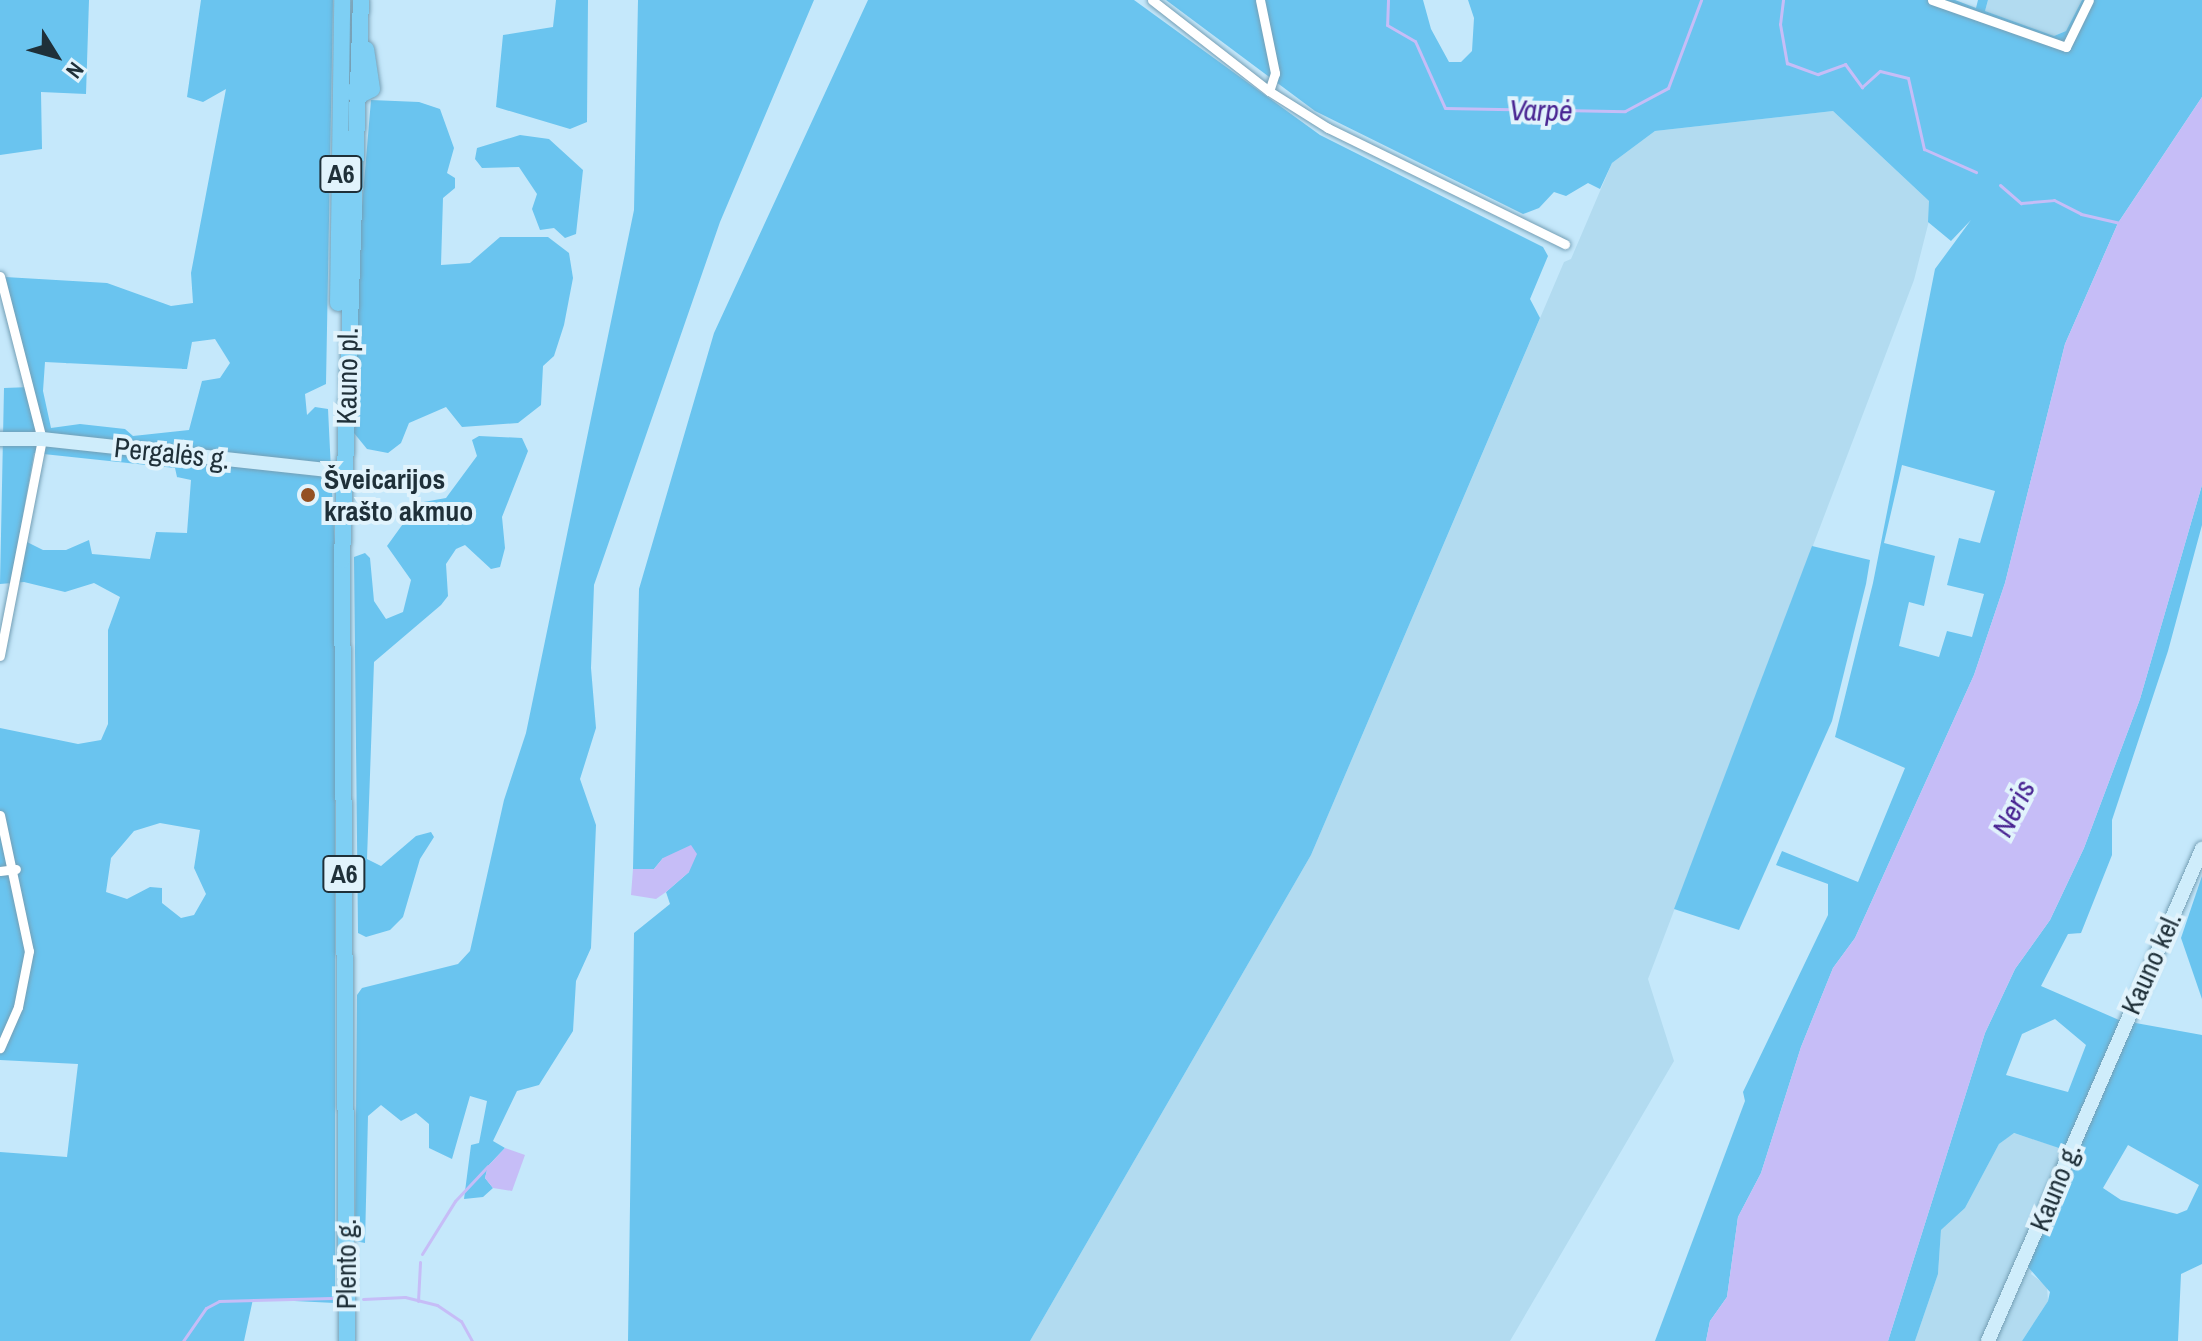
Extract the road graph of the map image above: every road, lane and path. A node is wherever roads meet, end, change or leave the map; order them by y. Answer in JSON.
{"nodes":[{"id":1,"x":342,"y":0,"type":"edge"},
{"id":2,"x":1152,"y":0,"type":"edge"},
{"id":3,"x":1260,"y":0,"type":"edge"},
{"id":4,"x":1932,"y":0,"type":"edge"},
{"id":5,"x":2089,"y":0,"type":"edge"},
{"id":6,"x":361,"y":7,"type":"edge"},
{"id":7,"x":343,"y":87,"type":"junction"},
{"id":8,"x":1269,"y":91,"type":"junction"},
{"id":9,"x":360,"y":95,"type":"junction"},
{"id":10,"x":1565,"y":244,"type":"dead end"},
{"id":11,"x":0,"y":276,"type":"edge"},
{"id":12,"x":0,"y":439,"type":"edge"},
{"id":13,"x":42,"y":439,"type":"junction"},
{"id":14,"x":344,"y":472,"type":"junction"},
{"id":15,"x":0,"y":656,"type":"edge"},
{"id":16,"x":0,"y":815,"type":"edge"},
{"id":17,"x":2202,"y":849,"type":"edge"},
{"id":18,"x":16,"y":869,"type":"junction"},
{"id":19,"x":0,"y":871,"type":"edge"},
{"id":20,"x":2120,"y":1032,"type":"joint"},
{"id":21,"x":0,"y":1048,"type":"edge"},
{"id":22,"x":347,"y":1341,"type":"edge"},
{"id":23,"x":1988,"y":1341,"type":"edge"}],
"edges":[{"from":1,"to":7,"type":"highway","name":"Kauno pl.","number":"A6"},
{"from":2,"to":8,"type":"street"},
{"from":3,"to":8,"type":"street"},
{"from":4,"to":5,"type":"street"},
{"from":6,"to":9,"type":"highway","number":"A6"},
{"from":7,"to":9,"type":"highway"},
{"from":7,"to":14,"type":"highway","name":"Kauno pl.","number":"A6"},
{"from":8,"to":10,"type":"street"},
{"from":9,"to":14,"type":"highway","name":"Kauno pl.","number":"A6"},
{"from":11,"to":13,"type":"street"},
{"from":12,"to":13,"type":"main road","name":"Pergalės g."},
{"from":13,"to":14,"type":"main road","name":"Pergalės g."},
{"from":13,"to":15,"type":"street"},
{"from":14,"to":22,"type":"highway","name":"Plento g.","number":"A6"},
{"from":16,"to":18,"type":"street"},
{"from":17,"to":20,"type":"main road","name":"Kauno kel."},
{"from":18,"to":19,"type":"street"},
{"from":18,"to":21,"type":"street"},
{"from":20,"to":23,"type":"main road","name":"Kauno g."}]}
